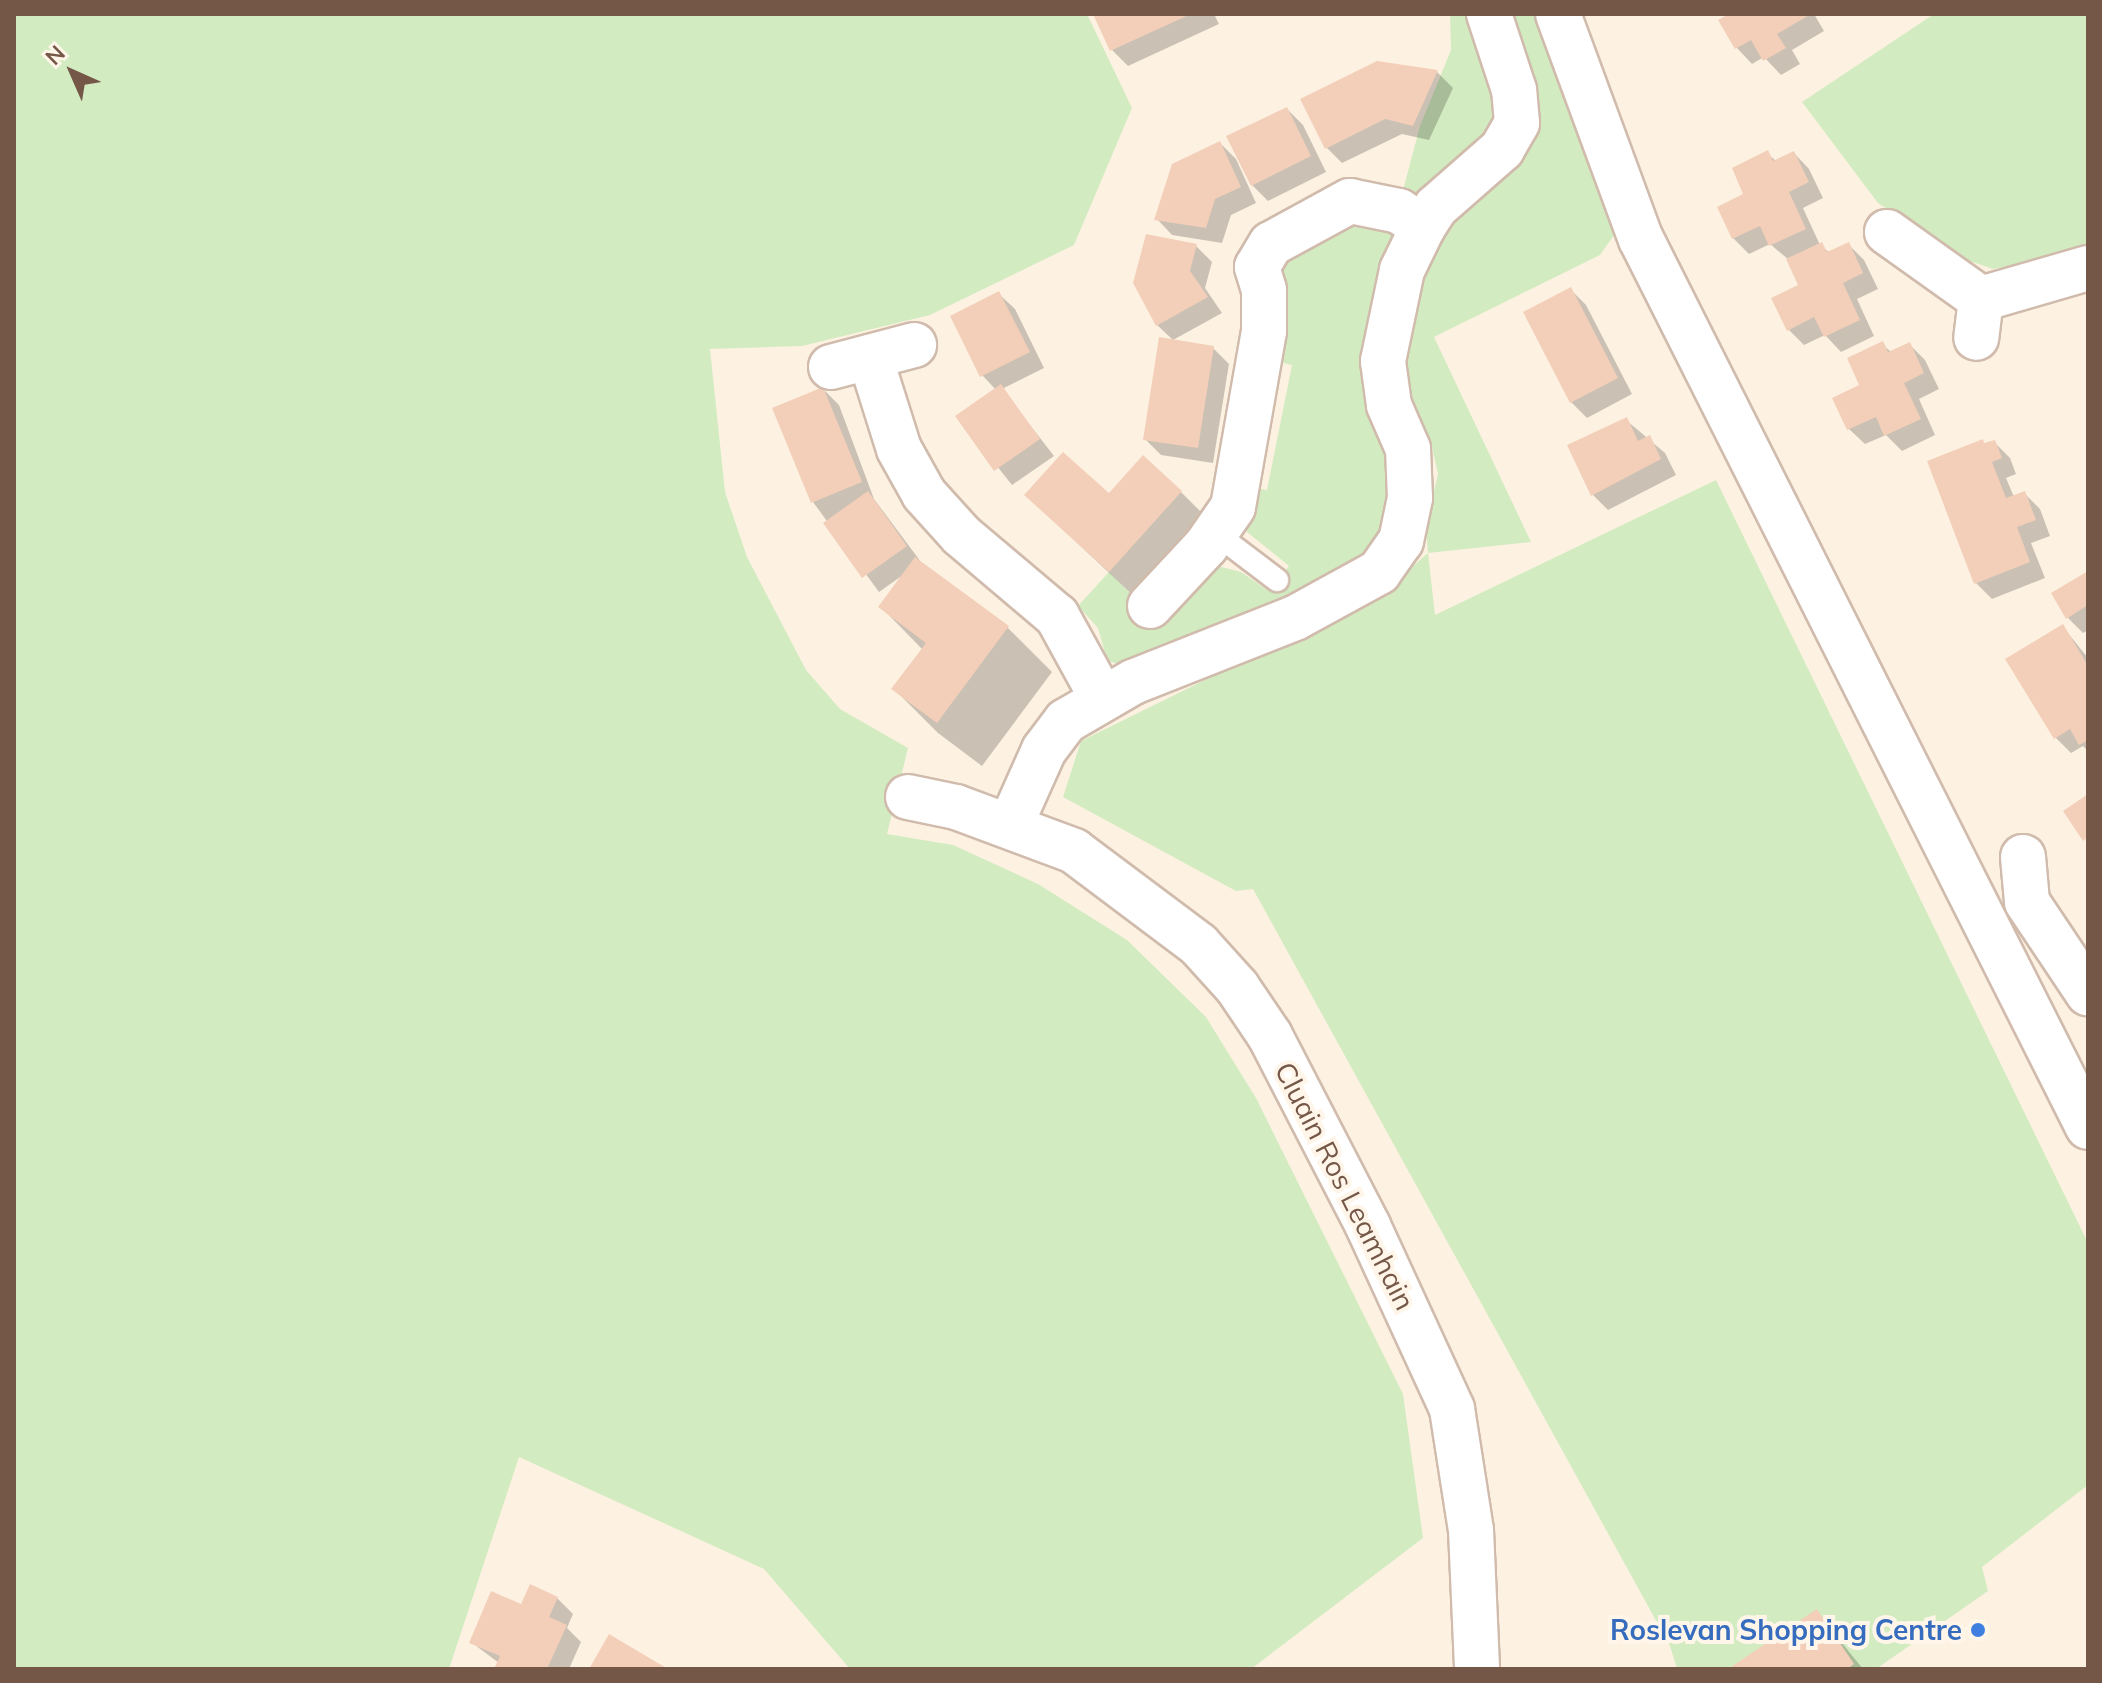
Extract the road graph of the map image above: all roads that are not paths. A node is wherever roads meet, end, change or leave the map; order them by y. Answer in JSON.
{"nodes":[{"id":1,"x":1489,"y":14,"type":"edge"},
{"id":2,"x":1558,"y":14,"type":"edge"},
{"id":3,"x":1423,"y":227,"type":"junction"},
{"id":4,"x":1887,"y":232,"type":"dead end"},
{"id":5,"x":2088,"y":268,"type":"edge"},
{"id":6,"x":914,"y":345,"type":"dead end"},
{"id":7,"x":1215,"y":533,"type":"junction"},
{"id":8,"x":1277,"y":580,"type":"dead end"},
{"id":9,"x":1150,"y":606,"type":"dead end"},
{"id":10,"x":1102,"y":698,"type":"junction"},
{"id":11,"x":908,"y":797,"type":"dead end"},
{"id":12,"x":1010,"y":826,"type":"junction"},
{"id":13,"x":2023,"y":857,"type":"dead end"},
{"id":14,"x":2088,"y":993,"type":"edge"},
{"id":15,"x":2088,"y":1127,"type":"edge"},
{"id":16,"x":1477,"y":1669,"type":"edge"}],
"edges":[{"from":1,"to":3,"type":"street"},
{"from":2,"to":15,"type":"street"},
{"from":3,"to":7,"type":"street"},
{"from":3,"to":10,"type":"street"},
{"from":4,"to":5,"type":"street"},
{"from":6,"to":10,"type":"street"},
{"from":7,"to":8,"type":"lane"},
{"from":7,"to":9,"type":"street"},
{"from":10,"to":12,"type":"street"},
{"from":11,"to":12,"type":"street","name":"Cluain Ros Leamhain"},
{"from":12,"to":16,"type":"street","name":"Cluain Ros Leamhain"},
{"from":13,"to":14,"type":"street"}]}
